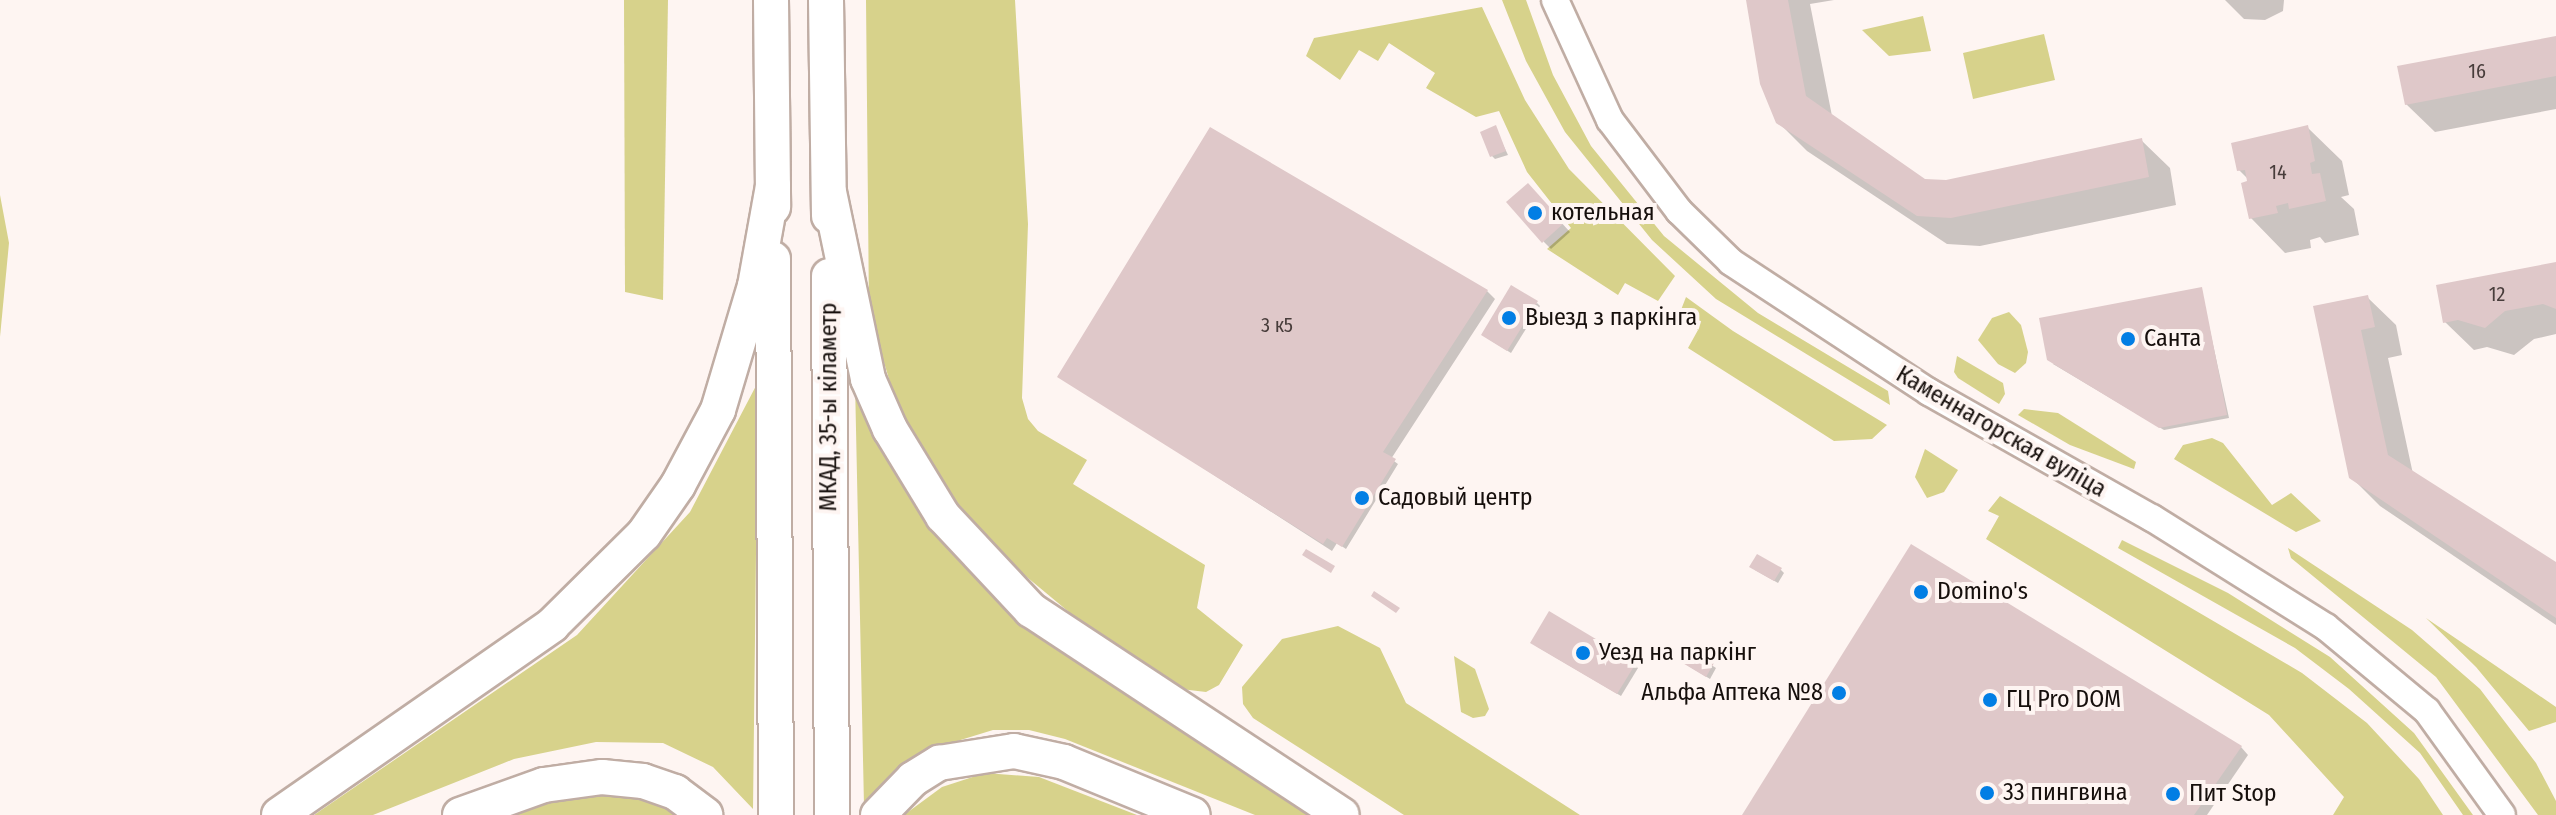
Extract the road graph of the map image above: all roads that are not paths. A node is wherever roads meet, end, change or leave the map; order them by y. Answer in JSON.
{"nodes":[{"id":1,"x":771,"y":0,"type":"edge"},
{"id":2,"x":826,"y":0,"type":"edge"},
{"id":3,"x":1555,"y":0,"type":"edge"},
{"id":4,"x":773,"y":186,"type":"junction"},
{"id":5,"x":829,"y":192,"type":"junction"},
{"id":6,"x":279,"y":815,"type":"edge"},
{"id":7,"x":460,"y":815,"type":"edge"},
{"id":8,"x":705,"y":815,"type":"edge"},
{"id":9,"x":776,"y":815,"type":"edge"},
{"id":10,"x":832,"y":815,"type":"edge"},
{"id":11,"x":878,"y":815,"type":"edge"},
{"id":12,"x":1193,"y":815,"type":"edge"},
{"id":13,"x":1342,"y":815,"type":"edge"},
{"id":14,"x":2502,"y":815,"type":"edge"}],
"edges":[{"from":1,"to":4,"type":"highway"},
{"from":2,"to":5,"type":"highway","name":"МКАД, 35-ы кіламетр"},
{"from":3,"to":14,"type":"main road","name":"Каменнагорская вуліца"},
{"from":4,"to":6,"type":"highway"},
{"from":4,"to":9,"type":"highway"},
{"from":5,"to":10,"type":"highway","name":"МКАД, 35-ы кіламетр"},
{"from":5,"to":13,"type":"highway"},
{"from":7,"to":8,"type":"highway"},
{"from":11,"to":12,"type":"highway"}]}
